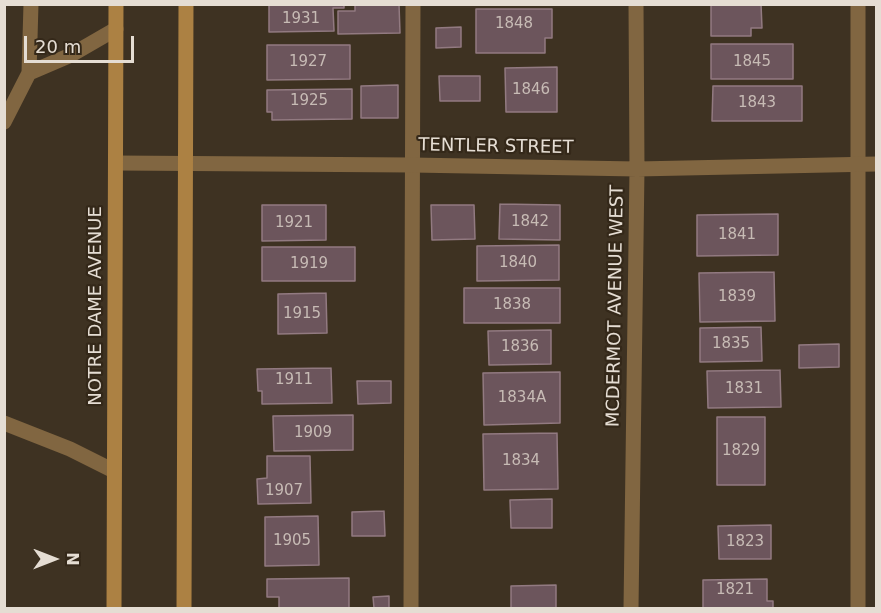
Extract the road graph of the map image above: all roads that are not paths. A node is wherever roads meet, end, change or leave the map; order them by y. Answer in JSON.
{"nodes":[{"id":1,"x":31,"y":4,"type":"edge"},
{"id":2,"x":116,"y":4,"type":"edge"},
{"id":3,"x":186,"y":4,"type":"edge"},
{"id":4,"x":413,"y":4,"type":"edge"},
{"id":5,"x":636,"y":4,"type":"edge"},
{"id":6,"x":858,"y":4,"type":"edge"},
{"id":7,"x":116,"y":29,"type":"junction"},
{"id":8,"x":29,"y":73,"type":"junction"},
{"id":9,"x":4,"y":122,"type":"edge"},
{"id":10,"x":116,"y":163,"type":"junction"},
{"id":11,"x":186,"y":163,"type":"junction"},
{"id":12,"x":859,"y":163,"type":"junction"},
{"id":13,"x":876,"y":164,"type":"edge"},
{"id":14,"x":412,"y":165,"type":"junction"},
{"id":15,"x":637,"y":169,"type":"junction"},
{"id":16,"x":4,"y":423,"type":"edge"},
{"id":17,"x":114,"y":471,"type":"junction"},
{"id":18,"x":114,"y":609,"type":"edge"},
{"id":19,"x":184,"y":609,"type":"edge"},
{"id":20,"x":411,"y":609,"type":"edge"},
{"id":21,"x":632,"y":609,"type":"edge"},
{"id":22,"x":858,"y":609,"type":"edge"}],
"edges":[{"from":1,"to":8,"type":"street"},
{"from":2,"to":7,"type":"main road","name":"NOTRE DAME AVENUE"},
{"from":3,"to":11,"type":"main road"},
{"from":4,"to":14,"type":"street"},
{"from":5,"to":15,"type":"street","name":"MCDERMOT AVENUE WEST"},
{"from":6,"to":12,"type":"street"},
{"from":7,"to":8,"type":"street"},
{"from":7,"to":10,"type":"main road","name":"NOTRE DAME AVENUE"},
{"from":8,"to":9,"type":"street"},
{"from":10,"to":11,"type":"street","name":"TENTLER STREET"},
{"from":10,"to":17,"type":"main road","name":"NOTRE DAME AVENUE"},
{"from":11,"to":14,"type":"street","name":"TENTLER STREET"},
{"from":11,"to":19,"type":"main road"},
{"from":12,"to":13,"type":"street","name":"TENTLER STREET"},
{"from":12,"to":15,"type":"street","name":"TENTLER STREET"},
{"from":12,"to":22,"type":"street"},
{"from":14,"to":15,"type":"street","name":"TENTLER STREET"},
{"from":14,"to":20,"type":"street"},
{"from":15,"to":21,"type":"street","name":"MCDERMOT AVENUE WEST"},
{"from":16,"to":17,"type":"street"},
{"from":17,"to":18,"type":"main road","name":"NOTRE DAME AVENUE"}]}
